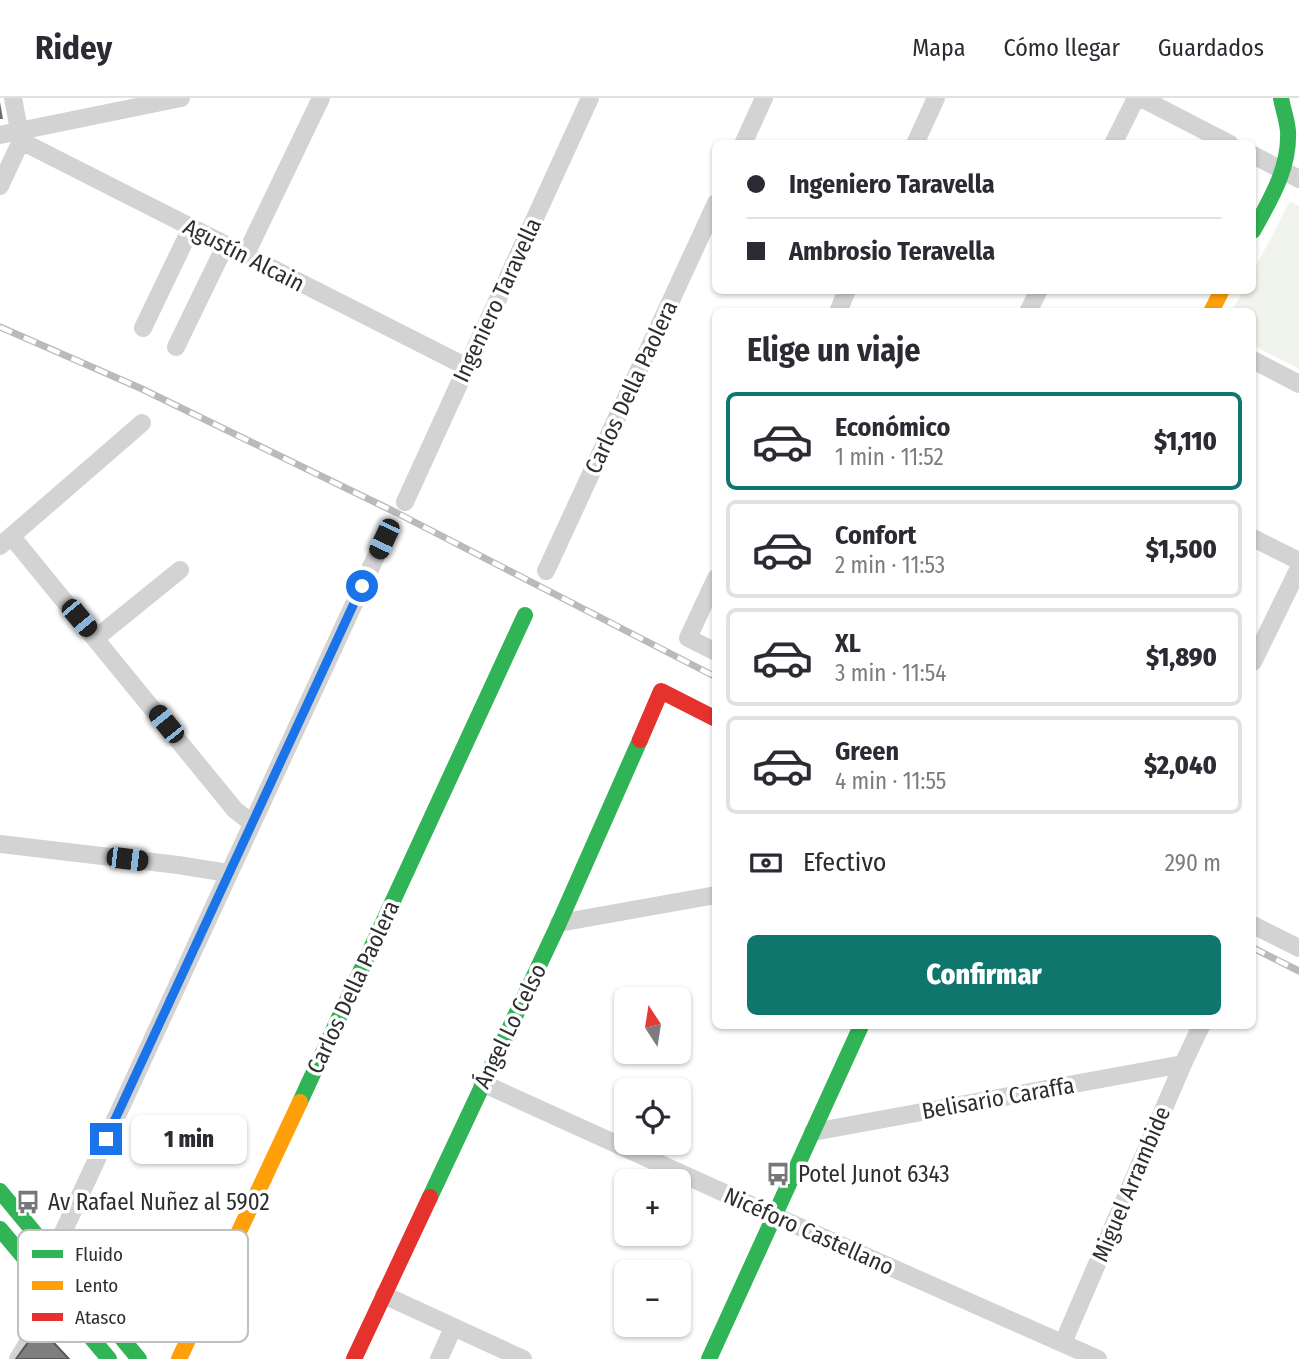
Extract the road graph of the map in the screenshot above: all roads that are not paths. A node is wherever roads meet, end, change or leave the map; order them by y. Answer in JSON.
{"nodes":[{"id":1,"x":13,"y":98,"type":"edge"},
{"id":2,"x":181,"y":98,"type":"edge"},
{"id":3,"x":321,"y":98,"type":"edge"},
{"id":4,"x":590,"y":98,"type":"edge"},
{"id":5,"x":764,"y":98,"type":"edge"},
{"id":6,"x":936,"y":98,"type":"edge"},
{"id":7,"x":1136,"y":98,"type":"edge"},
{"id":8,"x":1141,"y":98,"type":"edge"},
{"id":9,"x":1280,"y":98,"type":"edge"},
{"id":10,"x":0,"y":135,"type":"edge"},
{"id":11,"x":20,"y":136,"type":"junction"},
{"id":12,"x":745,"y":140,"type":"edge"},
{"id":13,"x":917,"y":140,"type":"edge"},
{"id":14,"x":1115,"y":140,"type":"edge"},
{"id":15,"x":1222,"y":140,"type":"edge"},
{"id":16,"x":1256,"y":157,"type":"edge"},
{"id":17,"x":1291,"y":175,"type":"edge"},
{"id":18,"x":0,"y":186,"type":"edge"},
{"id":19,"x":712,"y":212,"type":"edge"},
{"id":20,"x":1256,"y":226,"type":"edge"},
{"id":21,"x":191,"y":228,"type":"junction"},
{"id":22,"x":225,"y":246,"type":"junction"},
{"id":23,"x":245,"y":256,"type":"junction"},
{"id":24,"x":143,"y":328,"type":"dead end"},
{"id":25,"x":176,"y":347,"type":"dead end"},
{"id":26,"x":1256,"y":362,"type":"edge"},
{"id":27,"x":467,"y":367,"type":"junction"},
{"id":28,"x":1299,"y":384,"type":"edge"},
{"id":29,"x":142,"y":423,"type":"dead end"},
{"id":30,"x":405,"y":502,"type":"dead end"},
{"id":31,"x":384,"y":539,"type":"dead end"},
{"id":32,"x":1256,"y":540,"type":"edge"},
{"id":33,"x":6,"y":541,"type":"edge"},
{"id":34,"x":1299,"y":561,"type":"edge"},
{"id":35,"x":1299,"y":568,"type":"edge"},
{"id":36,"x":180,"y":570,"type":"dead end"},
{"id":37,"x":546,"y":571,"type":"dead end"},
{"id":38,"x":712,"y":587,"type":"edge"},
{"id":39,"x":525,"y":615,"type":"dead end"},
{"id":40,"x":96,"y":638,"type":"junction"},
{"id":41,"x":712,"y":650,"type":"edge"},
{"id":42,"x":1256,"y":656,"type":"edge"},
{"id":43,"x":712,"y":717,"type":"edge"},
{"id":44,"x":252,"y":824,"type":"junction"},
{"id":45,"x":0,"y":844,"type":"edge"},
{"id":46,"x":229,"y":873,"type":"junction"},
{"id":47,"x":712,"y":896,"type":"edge"},
{"id":48,"x":559,"y":923,"type":"junction"},
{"id":49,"x":1256,"y":926,"type":"edge"},
{"id":50,"x":1299,"y":948,"type":"edge"},
{"id":51,"x":860,"y":1029,"type":"edge"},
{"id":52,"x":1200,"y":1029,"type":"edge"},
{"id":53,"x":1183,"y":1064,"type":"junction"},
{"id":54,"x":482,"y":1083,"type":"junction"},
{"id":55,"x":813,"y":1132,"type":"junction"},
{"id":56,"x":0,"y":1191,"type":"edge"},
{"id":57,"x":775,"y":1216,"type":"junction"},
{"id":58,"x":0,"y":1229,"type":"edge"},
{"id":59,"x":33,"y":1230,"type":"edge"},
{"id":60,"x":64,"y":1230,"type":"edge"},
{"id":61,"x":240,"y":1230,"type":"edge"},
{"id":62,"x":18,"y":1251,"type":"edge"},
{"id":63,"x":384,"y":1295,"type":"junction"},
{"id":64,"x":453,"y":1328,"type":"junction"},
{"id":65,"x":28,"y":1342,"type":"edge"},
{"id":66,"x":94,"y":1342,"type":"edge"},
{"id":67,"x":125,"y":1342,"type":"edge"},
{"id":68,"x":187,"y":1342,"type":"edge"},
{"id":69,"x":1063,"y":1343,"type":"junction"},
{"id":70,"x":1080,"y":1355,"type":"edge"},
{"id":71,"x":18,"y":1359,"type":"edge"},
{"id":72,"x":108,"y":1359,"type":"edge"},
{"id":73,"x":139,"y":1359,"type":"edge"},
{"id":74,"x":179,"y":1359,"type":"edge"},
{"id":75,"x":354,"y":1359,"type":"edge"},
{"id":76,"x":439,"y":1359,"type":"edge"},
{"id":77,"x":523,"y":1359,"type":"edge"},
{"id":78,"x":709,"y":1359,"type":"edge"},
{"id":79,"x":1098,"y":1359,"type":"edge"}],
"edges":[{"from":1,"to":11,"type":"street"},
{"from":2,"to":11,"type":"street"},
{"from":3,"to":23,"type":"street"},
{"from":4,"to":27,"type":"street","name":"Ingeniero Taravella"},
{"from":5,"to":12,"type":"street"},
{"from":6,"to":13,"type":"street"},
{"from":7,"to":14,"type":"street"},
{"from":8,"to":15,"type":"street"},
{"from":9,"to":17,"type":"street"},
{"from":10,"to":11,"type":"street"},
{"from":11,"to":18,"type":"street"},
{"from":11,"to":21,"type":"street","name":"Agustín Alcain"},
{"from":16,"to":17,"type":"street"},
{"from":17,"to":20,"type":"street"},
{"from":19,"to":37,"type":"street","name":"Carlos Della Paolera"},
{"from":21,"to":22,"type":"street","name":"Agustín Alcain"},
{"from":21,"to":24,"type":"street"},
{"from":22,"to":23,"type":"street","name":"Agustín Alcain"},
{"from":22,"to":25,"type":"street"},
{"from":23,"to":27,"type":"street","name":"Agustín Alcain"},
{"from":26,"to":28,"type":"street"},
{"from":27,"to":30,"type":"street","name":"Ingeniero Taravella"},
{"from":29,"to":33,"type":"street"},
{"from":31,"to":44,"type":"street"},
{"from":32,"to":34,"type":"street"},
{"from":33,"to":40,"type":"street"},
{"from":35,"to":42,"type":"street"},
{"from":36,"to":40,"type":"street"},
{"from":38,"to":41,"type":"street"},
{"from":39,"to":61,"type":"street","name":"Carlos Della Paolera"},
{"from":40,"to":44,"type":"street"},
{"from":43,"to":48,"type":"street","name":"Ángel Lo Celso"},
{"from":44,"to":46,"type":"street"},
{"from":45,"to":46,"type":"street"},
{"from":46,"to":60,"type":"street"},
{"from":47,"to":48,"type":"street"},
{"from":48,"to":54,"type":"street","name":"Ángel Lo Celso"},
{"from":49,"to":50,"type":"street"},
{"from":51,"to":55,"type":"street"},
{"from":52,"to":53,"type":"street","name":"Miguel Arrambide"},
{"from":53,"to":55,"type":"street","name":"Belisario Caraffa"},
{"from":53,"to":69,"type":"street","name":"Miguel Arrambide"},
{"from":54,"to":57,"type":"street","name":"Nicéforo Castellano"},
{"from":54,"to":63,"type":"street","name":"Ángel Lo Celso"},
{"from":55,"to":57,"type":"street"},
{"from":56,"to":59,"type":"street"},
{"from":57,"to":69,"type":"street","name":"Nicéforo Castellano"},
{"from":57,"to":78,"type":"street"},
{"from":58,"to":62,"type":"street"},
{"from":63,"to":64,"type":"street"},
{"from":63,"to":75,"type":"street","name":"Ángel Lo Celso"},
{"from":64,"to":76,"type":"street"},
{"from":64,"to":77,"type":"street"},
{"from":65,"to":71,"type":"street"},
{"from":66,"to":72,"type":"street"},
{"from":67,"to":73,"type":"street"},
{"from":68,"to":74,"type":"street","name":"Carlos Della Paolera"},
{"from":69,"to":70,"type":"street","name":"Nicéforo Castellano"},
{"from":70,"to":79,"type":"street","name":"Nicéforo Castellano"}]}
